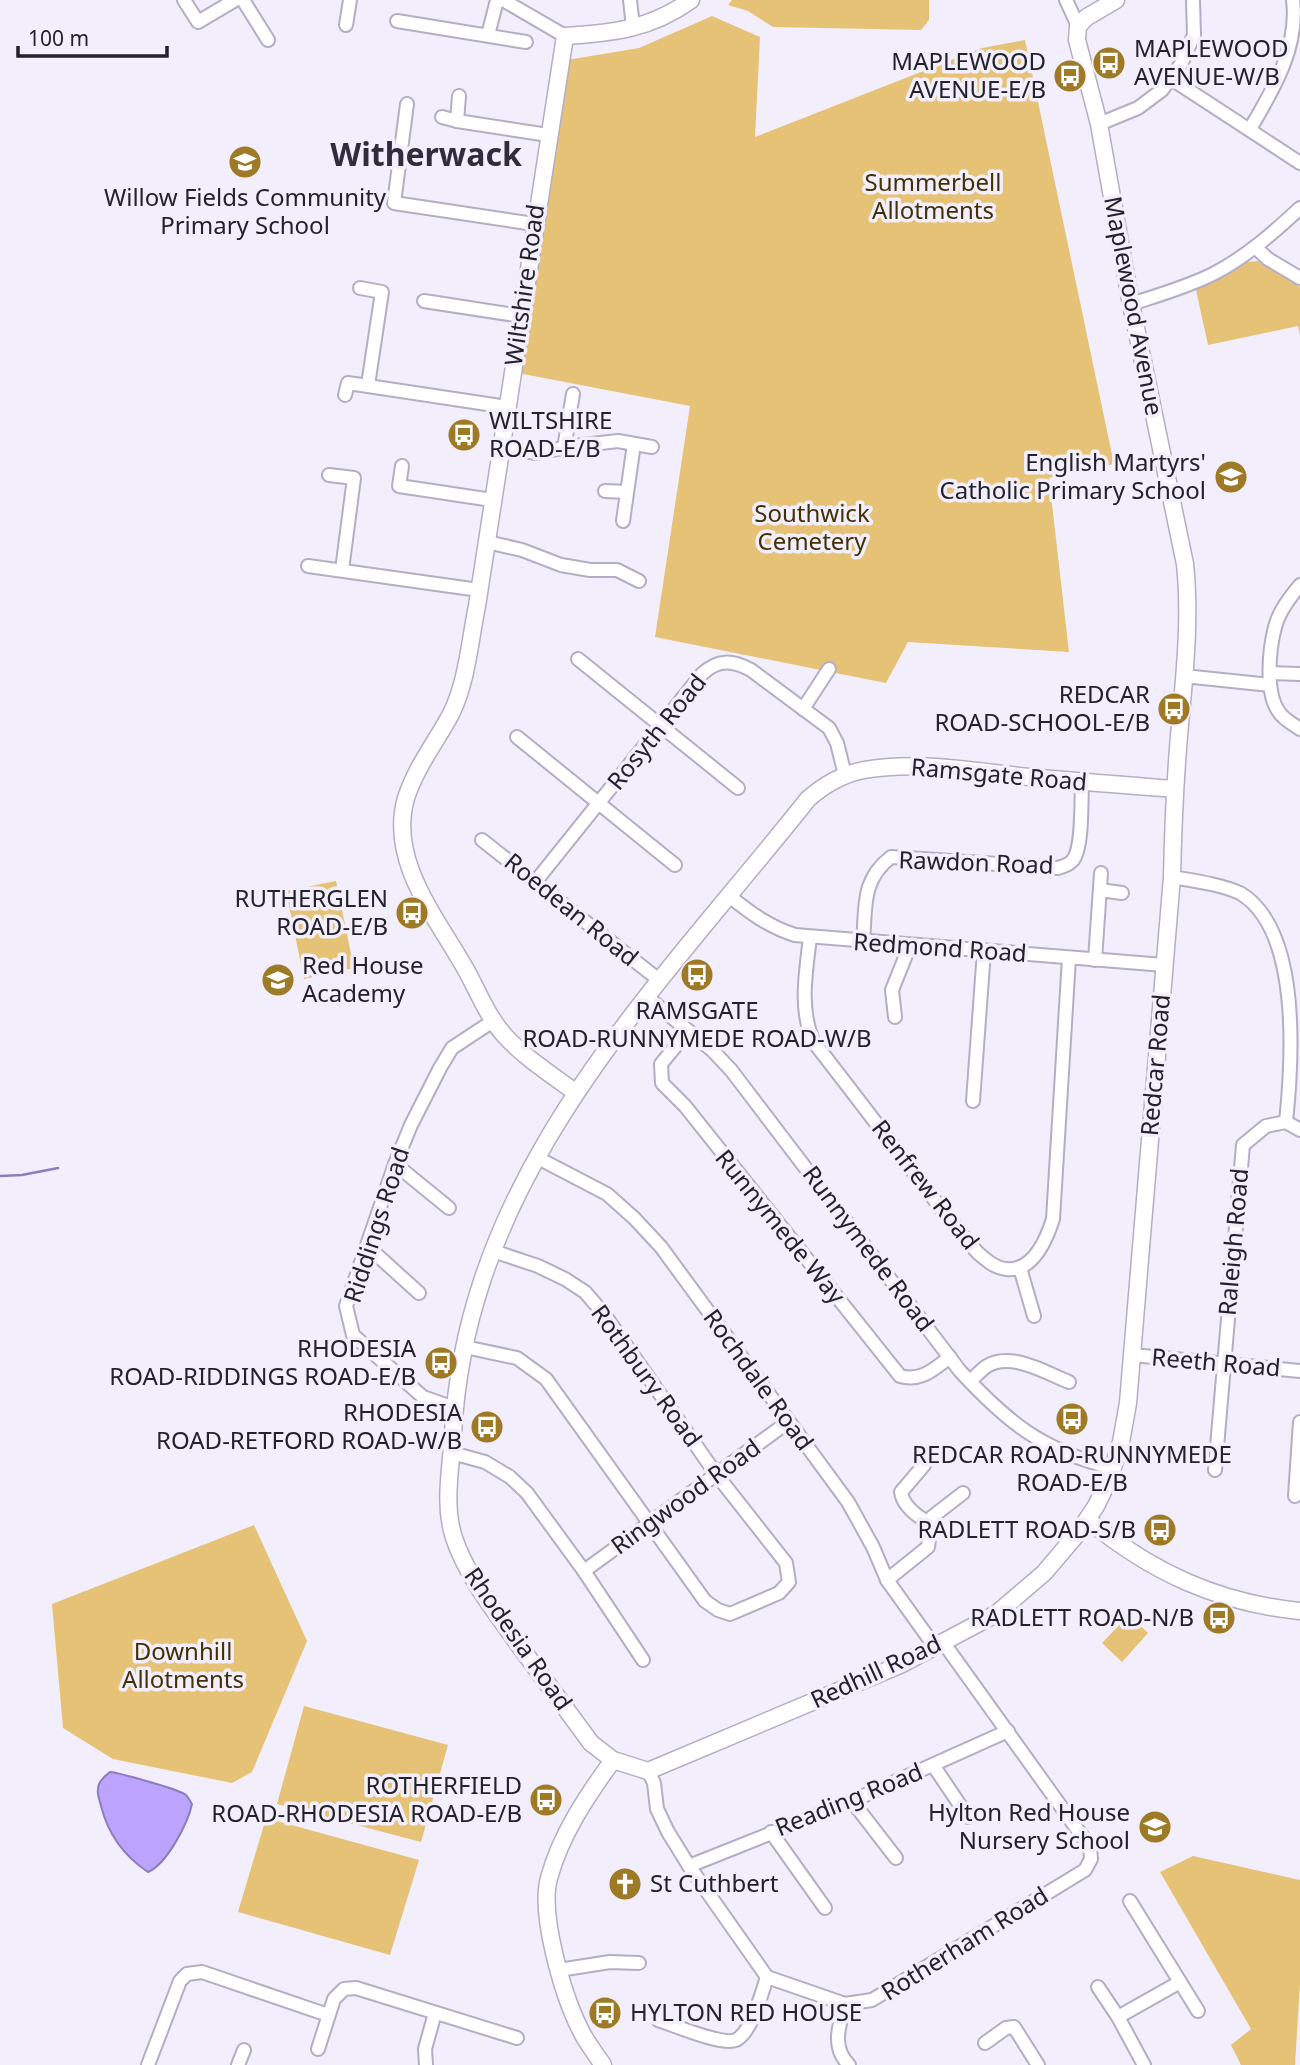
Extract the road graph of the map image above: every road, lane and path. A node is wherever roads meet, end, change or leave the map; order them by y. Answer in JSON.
{"nodes":[{"id":1,"x":184,"y":0,"type":"edge"},
{"id":2,"x":235,"y":0,"type":"edge"},
{"id":3,"x":243,"y":0,"type":"edge"},
{"id":4,"x":349,"y":0,"type":"edge"},
{"id":5,"x":497,"y":0,"type":"edge"},
{"id":6,"x":503,"y":0,"type":"edge"},
{"id":7,"x":630,"y":0,"type":"edge"},
{"id":8,"x":691,"y":0,"type":"edge"},
{"id":9,"x":1066,"y":0,"type":"edge"},
{"id":10,"x":1116,"y":0,"type":"edge"},
{"id":11,"x":1193,"y":0,"type":"edge"},
{"id":12,"x":1293,"y":0,"type":"edge"},
{"id":13,"x":397,"y":21,"type":"dead end"},
{"id":14,"x":346,"y":25,"type":"dead end"},
{"id":15,"x":1078,"y":26,"type":"junction"},
{"id":16,"x":634,"y":27,"type":"junction"},
{"id":17,"x":488,"y":35,"type":"junction"},
{"id":18,"x":565,"y":36,"type":"junction"},
{"id":19,"x":268,"y":40,"type":"dead end"},
{"id":20,"x":526,"y":42,"type":"dead end"},
{"id":21,"x":1170,"y":78,"type":"junction"},
{"id":22,"x":460,"y":96,"type":"dead end"},
{"id":23,"x":407,"y":104,"type":"dead end"},
{"id":24,"x":442,"y":117,"type":"dead end"},
{"id":25,"x":457,"y":121,"type":"junction"},
{"id":26,"x":1099,"y":124,"type":"junction"},
{"id":27,"x":1250,"y":129,"type":"junction"},
{"id":28,"x":548,"y":135,"type":"junction"},
{"id":29,"x":1300,"y":163,"type":"edge"},
{"id":30,"x":1300,"y":208,"type":"edge"},
{"id":31,"x":534,"y":224,"type":"junction"},
{"id":32,"x":1255,"y":247,"type":"junction"},
{"id":33,"x":1300,"y":278,"type":"edge"},
{"id":34,"x":360,"y":288,"type":"dead end"},
{"id":35,"x":424,"y":301,"type":"dead end"},
{"id":36,"x":1131,"y":304,"type":"junction"},
{"id":37,"x":521,"y":316,"type":"junction"},
{"id":38,"x":368,"y":385,"type":"junction"},
{"id":39,"x":573,"y":394,"type":"dead end"},
{"id":40,"x":345,"y":395,"type":"dead end"},
{"id":41,"x":507,"y":407,"type":"junction"},
{"id":42,"x":634,"y":444,"type":"junction"},
{"id":43,"x":501,"y":447,"type":"junction"},
{"id":44,"x":652,"y":447,"type":"dead end"},
{"id":45,"x":564,"y":448,"type":"junction"},
{"id":46,"x":402,"y":466,"type":"dead end"},
{"id":47,"x":329,"y":475,"type":"dead end"},
{"id":48,"x":606,"y":491,"type":"dead end"},
{"id":49,"x":627,"y":492,"type":"junction"},
{"id":50,"x":492,"y":500,"type":"junction"},
{"id":51,"x":623,"y":520,"type":"dead end"},
{"id":52,"x":486,"y":542,"type":"junction"},
{"id":53,"x":308,"y":566,"type":"dead end"},
{"id":54,"x":342,"y":570,"type":"junction"},
{"id":55,"x":639,"y":581,"type":"dead end"},
{"id":56,"x":1300,"y":585,"type":"edge"},
{"id":57,"x":1188,"y":586,"type":"joint"},
{"id":58,"x":478,"y":598,"type":"junction"},
{"id":59,"x":578,"y":659,"type":"dead end"},
{"id":60,"x":829,"y":669,"type":"dead end"},
{"id":61,"x":1300,"y":674,"type":"edge"},
{"id":62,"x":1184,"y":676,"type":"junction"},
{"id":63,"x":1270,"y":679,"type":"junction"},
{"id":64,"x":803,"y":709,"type":"junction"},
{"id":65,"x":660,"y":727,"type":"junction"},
{"id":66,"x":1300,"y":729,"type":"edge"},
{"id":67,"x":517,"y":737,"type":"dead end"},
{"id":68,"x":845,"y":775,"type":"junction"},
{"id":69,"x":1082,"y":783,"type":"junction"},
{"id":70,"x":737,"y":788,"type":"dead end"},
{"id":71,"x":1174,"y":789,"type":"junction"},
{"id":72,"x":598,"y":804,"type":"junction"},
{"id":73,"x":482,"y":839,"type":"dead end"},
{"id":74,"x":675,"y":865,"type":"dead end"},
{"id":75,"x":1101,"y":873,"type":"dead end"},
{"id":76,"x":1172,"y":877,"type":"junction"},
{"id":77,"x":536,"y":881,"type":"junction"},
{"id":78,"x":1100,"y":890,"type":"junction"},
{"id":79,"x":1122,"y":893,"type":"dead end"},
{"id":80,"x":728,"y":895,"type":"junction"},
{"id":81,"x":810,"y":937,"type":"junction"},
{"id":82,"x":863,"y":942,"type":"junction"},
{"id":83,"x":910,"y":945,"type":"junction"},
{"id":84,"x":984,"y":951,"type":"junction"},
{"id":85,"x":1069,"y":958,"type":"junction"},
{"id":86,"x":1095,"y":960,"type":"junction"},
{"id":87,"x":1164,"y":965,"type":"junction"},
{"id":88,"x":659,"y":980,"type":"junction"},
{"id":89,"x":642,"y":1002,"type":"junction"},
{"id":90,"x":895,"y":1017,"type":"dead end"},
{"id":91,"x":492,"y":1021,"type":"junction"},
{"id":92,"x":688,"y":1031,"type":"junction"},
{"id":93,"x":575,"y":1092,"type":"junction"},
{"id":94,"x":972,"y":1101,"type":"dead end"},
{"id":95,"x":1286,"y":1122,"type":"junction"},
{"id":96,"x":1300,"y":1130,"type":"edge"},
{"id":97,"x":536,"y":1157,"type":"junction"},
{"id":98,"x":395,"y":1164,"type":"junction"},
{"id":99,"x":449,"y":1208,"type":"dead end"},
{"id":100,"x":368,"y":1246,"type":"junction"},
{"id":101,"x":494,"y":1251,"type":"junction"},
{"id":102,"x":1020,"y":1268,"type":"junction"},
{"id":103,"x":419,"y":1293,"type":"dead end"},
{"id":104,"x":1034,"y":1316,"type":"dead end"},
{"id":105,"x":465,"y":1347,"type":"junction"},
{"id":106,"x":1132,"y":1355,"type":"junction"},
{"id":107,"x":950,"y":1357,"type":"junction"},
{"id":108,"x":1224,"y":1363,"type":"junction"},
{"id":109,"x":1300,"y":1371,"type":"edge"},
{"id":110,"x":970,"y":1381,"type":"junction"},
{"id":111,"x":1069,"y":1382,"type":"dead end"},
{"id":112,"x":454,"y":1408,"type":"junction"},
{"id":113,"x":788,"y":1422,"type":"junction"},
{"id":114,"x":1300,"y":1422,"type":"edge"},
{"id":115,"x":452,"y":1453,"type":"junction"},
{"id":116,"x":924,"y":1465,"type":"dead end"},
{"id":117,"x":1113,"y":1468,"type":"junction"},
{"id":118,"x":1215,"y":1470,"type":"dead end"},
{"id":119,"x":716,"y":1474,"type":"junction"},
{"id":120,"x":963,"y":1493,"type":"dead end"},
{"id":121,"x":1295,"y":1496,"type":"dead end"},
{"id":122,"x":650,"y":1523,"type":"junction"},
{"id":123,"x":931,"y":1524,"type":"junction"},
{"id":124,"x":1083,"y":1526,"type":"junction"},
{"id":125,"x":584,"y":1571,"type":"junction"},
{"id":126,"x":887,"y":1580,"type":"junction"},
{"id":127,"x":1300,"y":1611,"type":"edge"},
{"id":128,"x":939,"y":1645,"type":"junction"},
{"id":129,"x":643,"y":1660,"type":"dead end"},
{"id":130,"x":1008,"y":1731,"type":"junction"},
{"id":131,"x":613,"y":1760,"type":"junction"},
{"id":132,"x":933,"y":1765,"type":"junction"},
{"id":133,"x":648,"y":1771,"type":"junction"},
{"id":134,"x":852,"y":1801,"type":"junction"},
{"id":135,"x":968,"y":1817,"type":"dead end"},
{"id":136,"x":771,"y":1832,"type":"junction"},
{"id":137,"x":896,"y":1858,"type":"dead end"},
{"id":138,"x":689,"y":1866,"type":"junction"},
{"id":139,"x":1130,"y":1901,"type":"dead end"},
{"id":140,"x":825,"y":1908,"type":"dead end"},
{"id":141,"x":639,"y":1963,"type":"dead end"},
{"id":142,"x":559,"y":1970,"type":"junction"},
{"id":143,"x":767,"y":1977,"type":"junction"},
{"id":144,"x":1180,"y":1983,"type":"junction"},
{"id":145,"x":1098,"y":1987,"type":"dead end"},
{"id":146,"x":845,"y":2004,"type":"junction"},
{"id":147,"x":1198,"y":2011,"type":"dead end"},
{"id":148,"x":435,"y":2013,"type":"junction"},
{"id":149,"x":328,"y":2015,"type":"junction"},
{"id":150,"x":1118,"y":2017,"type":"junction"},
{"id":151,"x":658,"y":2020,"type":"dead end"},
{"id":152,"x":517,"y":2038,"type":"dead end"},
{"id":153,"x":985,"y":2043,"type":"dead end"},
{"id":154,"x":318,"y":2049,"type":"dead end"},
{"id":155,"x":244,"y":2050,"type":"dead end"},
{"id":156,"x":148,"y":2065,"type":"edge"},
{"id":157,"x":238,"y":2065,"type":"edge"},
{"id":158,"x":426,"y":2065,"type":"edge"},
{"id":159,"x":603,"y":2065,"type":"edge"},
{"id":160,"x":849,"y":2065,"type":"edge"},
{"id":161,"x":1038,"y":2065,"type":"edge"},
{"id":162,"x":1144,"y":2065,"type":"edge"}],
"edges":[{"from":1,"to":2,"type":"street"},
{"from":3,"to":19,"type":"street"},
{"from":4,"to":14,"type":"street"},
{"from":5,"to":17,"type":"street"},
{"from":6,"to":18,"type":"street"},
{"from":7,"to":16,"type":"street"},
{"from":8,"to":16,"type":"street"},
{"from":9,"to":15,"type":"street"},
{"from":10,"to":15,"type":"street"},
{"from":11,"to":21,"type":"street"},
{"from":12,"to":27,"type":"street"},
{"from":13,"to":17,"type":"street"},
{"from":15,"to":26,"type":"street","name":"Maplewood Avenue"},
{"from":16,"to":18,"type":"street"},
{"from":17,"to":20,"type":"street"},
{"from":18,"to":28,"type":"street","name":"Wiltshire Road"},
{"from":21,"to":26,"type":"street"},
{"from":21,"to":27,"type":"street"},
{"from":22,"to":25,"type":"street"},
{"from":23,"to":31,"type":"street"},
{"from":24,"to":25,"type":"street"},
{"from":25,"to":28,"type":"street"},
{"from":26,"to":36,"type":"street","name":"Maplewood Avenue"},
{"from":27,"to":29,"type":"street"},
{"from":28,"to":31,"type":"street","name":"Wiltshire Road"},
{"from":30,"to":32,"type":"street"},
{"from":31,"to":37,"type":"street","name":"Wiltshire Road"},
{"from":32,"to":33,"type":"street"},
{"from":32,"to":36,"type":"street"},
{"from":34,"to":38,"type":"street"},
{"from":35,"to":37,"type":"street"},
{"from":36,"to":57,"type":"street","name":"Maplewood Avenue"},
{"from":37,"to":41,"type":"street","name":"Wiltshire Road"},
{"from":38,"to":40,"type":"street"},
{"from":38,"to":41,"type":"street"},
{"from":39,"to":45,"type":"street"},
{"from":41,"to":43,"type":"street","name":"Wiltshire Road"},
{"from":42,"to":44,"type":"street"},
{"from":42,"to":45,"type":"street"},
{"from":42,"to":49,"type":"street"},
{"from":43,"to":45,"type":"street"},
{"from":43,"to":50,"type":"street","name":"Wiltshire Road"},
{"from":46,"to":50,"type":"street"},
{"from":47,"to":54,"type":"street"},
{"from":48,"to":49,"type":"street"},
{"from":49,"to":51,"type":"street"},
{"from":50,"to":52,"type":"street","name":"Wiltshire Road"},
{"from":52,"to":55,"type":"street"},
{"from":52,"to":58,"type":"street","name":"Wiltshire Road"},
{"from":53,"to":54,"type":"street"},
{"from":54,"to":58,"type":"street"},
{"from":56,"to":63,"type":"street"},
{"from":57,"to":62,"type":"street","name":"Redcar Road"},
{"from":58,"to":91,"type":"street","name":"Wiltshire Road"},
{"from":59,"to":65,"type":"street"},
{"from":60,"to":64,"type":"street"},
{"from":61,"to":63,"type":"street"},
{"from":62,"to":63,"type":"street"},
{"from":62,"to":71,"type":"street","name":"Redcar Road"},
{"from":63,"to":66,"type":"street"},
{"from":64,"to":65,"type":"street","name":"Rosyth Road"},
{"from":64,"to":68,"type":"street","name":"Rosyth Road"},
{"from":65,"to":70,"type":"street"},
{"from":65,"to":72,"type":"street","name":"Rosyth Road"},
{"from":67,"to":72,"type":"street"},
{"from":68,"to":69,"type":"street","name":"Ramsgate Road"},
{"from":68,"to":80,"type":"street","name":"Ramsgate Road"},
{"from":69,"to":71,"type":"street","name":"Ramsgate Road"},
{"from":69,"to":82,"type":"street","name":"Rawdon Road"},
{"from":71,"to":76,"type":"street","name":"Redcar Road"},
{"from":72,"to":74,"type":"street"},
{"from":72,"to":77,"type":"street","name":"Rosyth Road"},
{"from":73,"to":77,"type":"street","name":"Roedean Road"},
{"from":75,"to":78,"type":"street"},
{"from":76,"to":87,"type":"street","name":"Redcar Road"},
{"from":76,"to":95,"type":"street"},
{"from":77,"to":88,"type":"street","name":"Roedean Road"},
{"from":78,"to":79,"type":"street"},
{"from":78,"to":86,"type":"street"},
{"from":80,"to":81,"type":"street","name":"Redmond Road"},
{"from":80,"to":88,"type":"street","name":"Ramsgate Road"},
{"from":81,"to":82,"type":"street","name":"Redmond Road"},
{"from":81,"to":102,"type":"street","name":"Renfrew Road"},
{"from":82,"to":83,"type":"street","name":"Redmond Road"},
{"from":83,"to":84,"type":"street","name":"Redmond Road"},
{"from":83,"to":90,"type":"street"},
{"from":84,"to":85,"type":"street","name":"Redmond Road"},
{"from":84,"to":94,"type":"street"},
{"from":85,"to":86,"type":"street","name":"Redmond Road"},
{"from":85,"to":102,"type":"street"},
{"from":86,"to":87,"type":"street","name":"Redmond Road"},
{"from":87,"to":106,"type":"street","name":"Redcar Road"},
{"from":88,"to":89,"type":"street","name":"Ramsgate Road"},
{"from":89,"to":92,"type":"street","name":"Runnymede Road"},
{"from":89,"to":93,"type":"street","name":"Rhodesia Road"},
{"from":91,"to":93,"type":"street","name":"Wiltshire Road"},
{"from":91,"to":98,"type":"street","name":"Riddings Road"},
{"from":92,"to":107,"type":"street","name":"Runnymede Road"},
{"from":92,"to":107,"type":"street","name":"Runnymede Way"},
{"from":93,"to":97,"type":"street","name":"Rhodesia Road"},
{"from":95,"to":96,"type":"street"},
{"from":95,"to":108,"type":"street","name":"Raleigh Road"},
{"from":97,"to":101,"type":"street","name":"Rhodesia Road"},
{"from":97,"to":113,"type":"street","name":"Rochdale Road"},
{"from":98,"to":99,"type":"street"},
{"from":98,"to":100,"type":"street","name":"Riddings Road"},
{"from":100,"to":103,"type":"street"},
{"from":100,"to":112,"type":"street","name":"Riddings Road"},
{"from":101,"to":105,"type":"street","name":"Rhodesia Road"},
{"from":101,"to":119,"type":"street","name":"Rothbury Road"},
{"from":102,"to":104,"type":"street"},
{"from":105,"to":112,"type":"street","name":"Rhodesia Road"},
{"from":105,"to":122,"type":"street","name":"Rothbury Road"},
{"from":106,"to":108,"type":"street","name":"Reeth Road"},
{"from":106,"to":117,"type":"street","name":"Redcar Road"},
{"from":107,"to":110,"type":"street","name":"Runnymede Road"},
{"from":108,"to":109,"type":"street","name":"Reeth Road"},
{"from":108,"to":118,"type":"street","name":"Raleigh Road"},
{"from":110,"to":111,"type":"street"},
{"from":110,"to":117,"type":"street","name":"Runnymede Road"},
{"from":112,"to":115,"type":"street","name":"Rhodesia Road"},
{"from":113,"to":119,"type":"street","name":"Ringwood Road"},
{"from":113,"to":126,"type":"street","name":"Rochdale Road"},
{"from":114,"to":121,"type":"street"},
{"from":115,"to":125,"type":"street"},
{"from":115,"to":131,"type":"street","name":"Rhodesia Road"},
{"from":116,"to":123,"type":"street"},
{"from":117,"to":124,"type":"street","name":"Redcar Road"},
{"from":119,"to":122,"type":"street","name":"Ringwood Road"},
{"from":119,"to":122,"type":"street","name":"Rothbury Road"},
{"from":120,"to":123,"type":"street"},
{"from":122,"to":125,"type":"street","name":"Ringwood Road"},
{"from":123,"to":126,"type":"street"},
{"from":124,"to":127,"type":"street"},
{"from":124,"to":128,"type":"street","name":"Redhill Road"},
{"from":125,"to":129,"type":"street"},
{"from":126,"to":128,"type":"street","name":"Rochdale Road"},
{"from":128,"to":130,"type":"street","name":"Rotherham Road"},
{"from":128,"to":133,"type":"street","name":"Redhill Road"},
{"from":130,"to":132,"type":"street","name":"Reading Road"},
{"from":130,"to":146,"type":"street","name":"Rotherham Road"},
{"from":131,"to":133,"type":"street","name":"Rhodesia Road"},
{"from":131,"to":142,"type":"street"},
{"from":132,"to":134,"type":"street","name":"Reading Road"},
{"from":132,"to":135,"type":"street"},
{"from":133,"to":138,"type":"street"},
{"from":134,"to":136,"type":"street","name":"Reading Road"},
{"from":134,"to":137,"type":"street"},
{"from":136,"to":138,"type":"street","name":"Reading Road"},
{"from":136,"to":140,"type":"street"},
{"from":138,"to":143,"type":"street"},
{"from":139,"to":144,"type":"street"},
{"from":141,"to":142,"type":"street"},
{"from":142,"to":159,"type":"street"},
{"from":143,"to":146,"type":"street"},
{"from":143,"to":151,"type":"street"},
{"from":144,"to":147,"type":"street"},
{"from":144,"to":150,"type":"street"},
{"from":145,"to":150,"type":"street"},
{"from":146,"to":160,"type":"street"},
{"from":148,"to":149,"type":"street"},
{"from":148,"to":152,"type":"street"},
{"from":148,"to":158,"type":"street"},
{"from":149,"to":154,"type":"street"},
{"from":149,"to":156,"type":"street"},
{"from":150,"to":162,"type":"street"},
{"from":153,"to":161,"type":"street"},
{"from":155,"to":157,"type":"street"}]}
